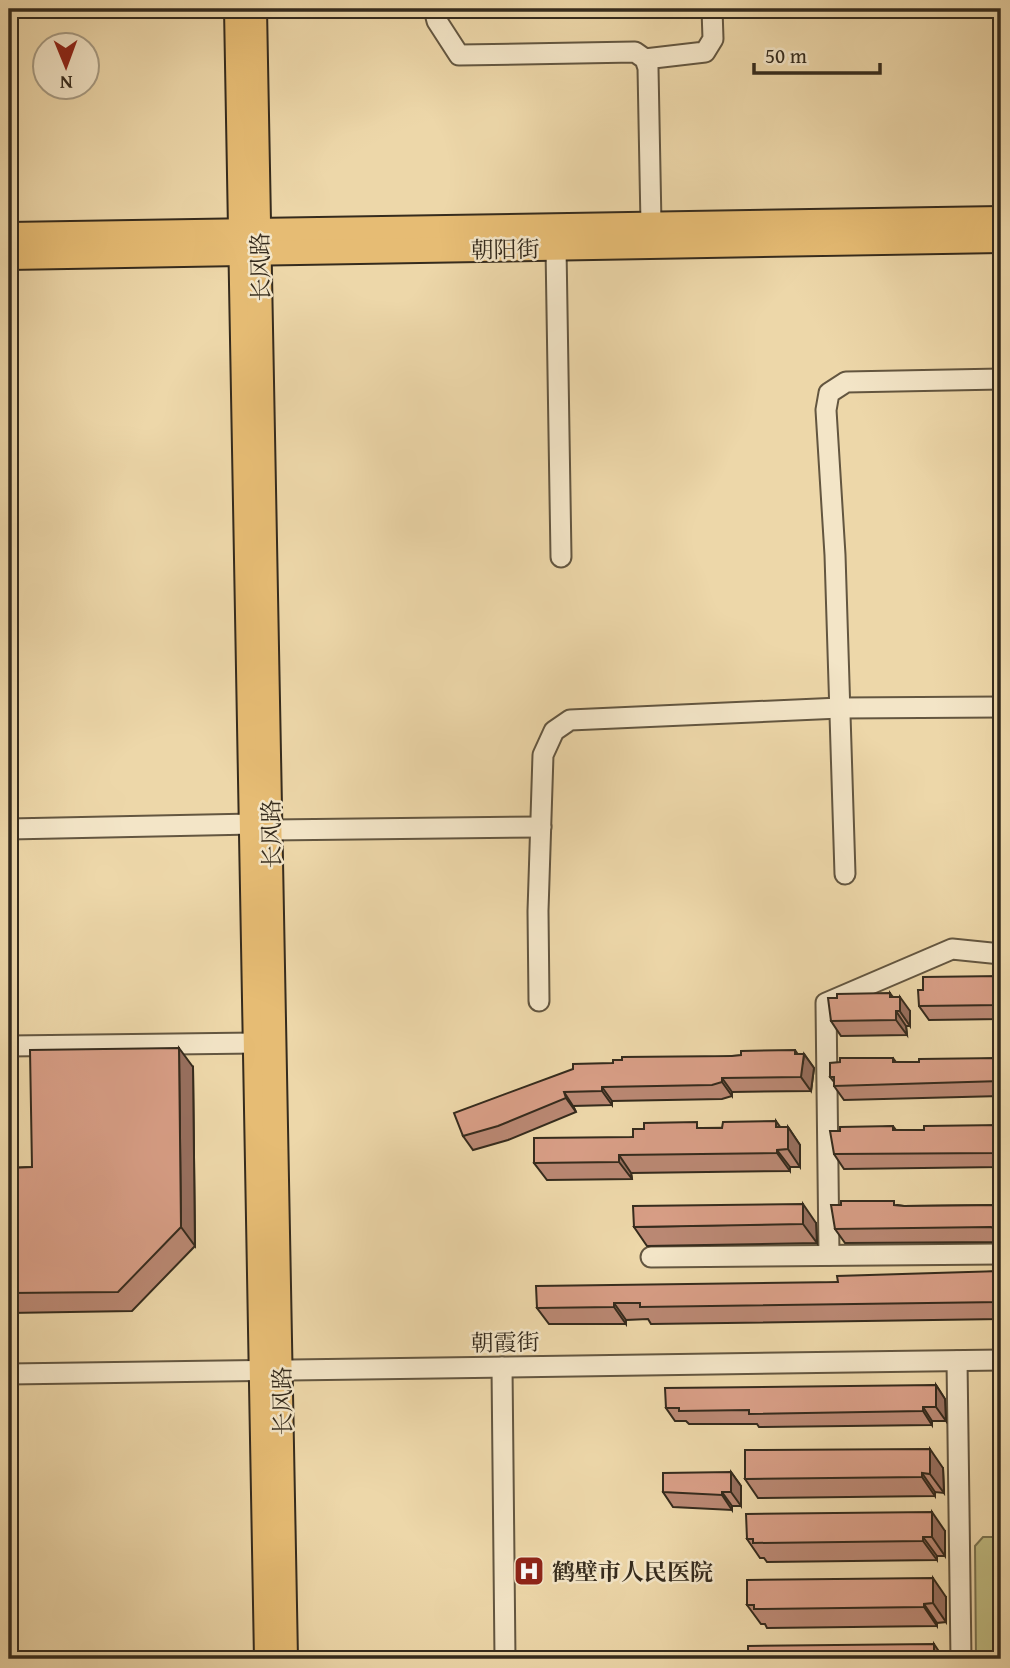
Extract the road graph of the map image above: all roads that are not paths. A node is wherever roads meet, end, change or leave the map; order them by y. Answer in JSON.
{"nodes":[{"id":1,"x":237,"y":9,"type":"edge"},
{"id":2,"x":254,"y":9,"type":"edge"},
{"id":3,"x":434,"y":9,"type":"edge"},
{"id":4,"x":712,"y":9,"type":"edge"},
{"id":5,"x":645,"y":59,"type":"junction"},
{"id":6,"x":1001,"y":219,"type":"edge"},
{"id":7,"x":651,"y":224,"type":"junction"},
{"id":8,"x":9,"y":235,"type":"edge"},
{"id":9,"x":1001,"y":240,"type":"edge"},
{"id":10,"x":250,"y":242,"type":"junction"},
{"id":11,"x":555,"y":248,"type":"junction"},
{"id":12,"x":9,"y":257,"type":"edge"},
{"id":13,"x":1001,"y":379,"type":"edge"},
{"id":14,"x":561,"y":557,"type":"dead end"},
{"id":15,"x":1001,"y":707,"type":"edge"},
{"id":16,"x":840,"y":708,"type":"junction"},
{"id":17,"x":262,"y":827,"type":"junction"},
{"id":18,"x":541,"y":827,"type":"junction"},
{"id":19,"x":9,"y":830,"type":"edge"},
{"id":20,"x":845,"y":874,"type":"dead end"},
{"id":21,"x":1001,"y":954,"type":"edge"},
{"id":22,"x":539,"y":1000,"type":"dead end"},
{"id":23,"x":258,"y":1043,"type":"junction"},
{"id":24,"x":9,"y":1046,"type":"edge"},
{"id":25,"x":1001,"y":1254,"type":"edge"},
{"id":26,"x":829,"y":1255,"type":"junction"},
{"id":27,"x":651,"y":1258,"type":"dead end"},
{"id":28,"x":1001,"y":1360,"type":"edge"},
{"id":29,"x":957,"y":1361,"type":"junction"},
{"id":30,"x":502,"y":1367,"type":"junction"},
{"id":31,"x":272,"y":1370,"type":"junction"},
{"id":32,"x":9,"y":1374,"type":"edge"},
{"id":33,"x":267,"y":1659,"type":"edge"},
{"id":34,"x":285,"y":1659,"type":"edge"},
{"id":35,"x":505,"y":1659,"type":"edge"},
{"id":36,"x":961,"y":1659,"type":"edge"}],
"edges":[{"from":1,"to":10,"type":"main road","name":"长风路"},
{"from":2,"to":10,"type":"main road","name":"长风路"},
{"from":3,"to":5,"type":"street"},
{"from":4,"to":5,"type":"street"},
{"from":5,"to":7,"type":"street"},
{"from":6,"to":7,"type":"main road","name":"朝阳街"},
{"from":7,"to":10,"type":"main road","name":"朝阳街"},
{"from":8,"to":10,"type":"main road","name":"朝阳街"},
{"from":9,"to":11,"type":"main road","name":"朝阳街"},
{"from":10,"to":11,"type":"main road","name":"朝阳街"},
{"from":10,"to":12,"type":"main road","name":"朝阳街"},
{"from":10,"to":17,"type":"main road","name":"长风路"},
{"from":11,"to":14,"type":"street"},
{"from":13,"to":16,"type":"street"},
{"from":15,"to":16,"type":"street"},
{"from":16,"to":18,"type":"street"},
{"from":16,"to":20,"type":"street"},
{"from":17,"to":18,"type":"street"},
{"from":17,"to":19,"type":"street"},
{"from":17,"to":23,"type":"main road","name":"长风路"},
{"from":17,"to":31,"type":"main road","name":"长风路"},
{"from":18,"to":22,"type":"street"},
{"from":21,"to":26,"type":"street"},
{"from":23,"to":24,"type":"street"},
{"from":23,"to":31,"type":"main road","name":"长风路"},
{"from":25,"to":26,"type":"street"},
{"from":26,"to":27,"type":"street"},
{"from":28,"to":29,"type":"street","name":"朝霞街"},
{"from":29,"to":30,"type":"street","name":"朝霞街"},
{"from":29,"to":36,"type":"street"},
{"from":30,"to":31,"type":"street","name":"朝霞街"},
{"from":30,"to":35,"type":"street"},
{"from":31,"to":32,"type":"street","name":"朝霞街"},
{"from":31,"to":33,"type":"main road","name":"长风路"},
{"from":31,"to":34,"type":"main road","name":"长风路"}]}
